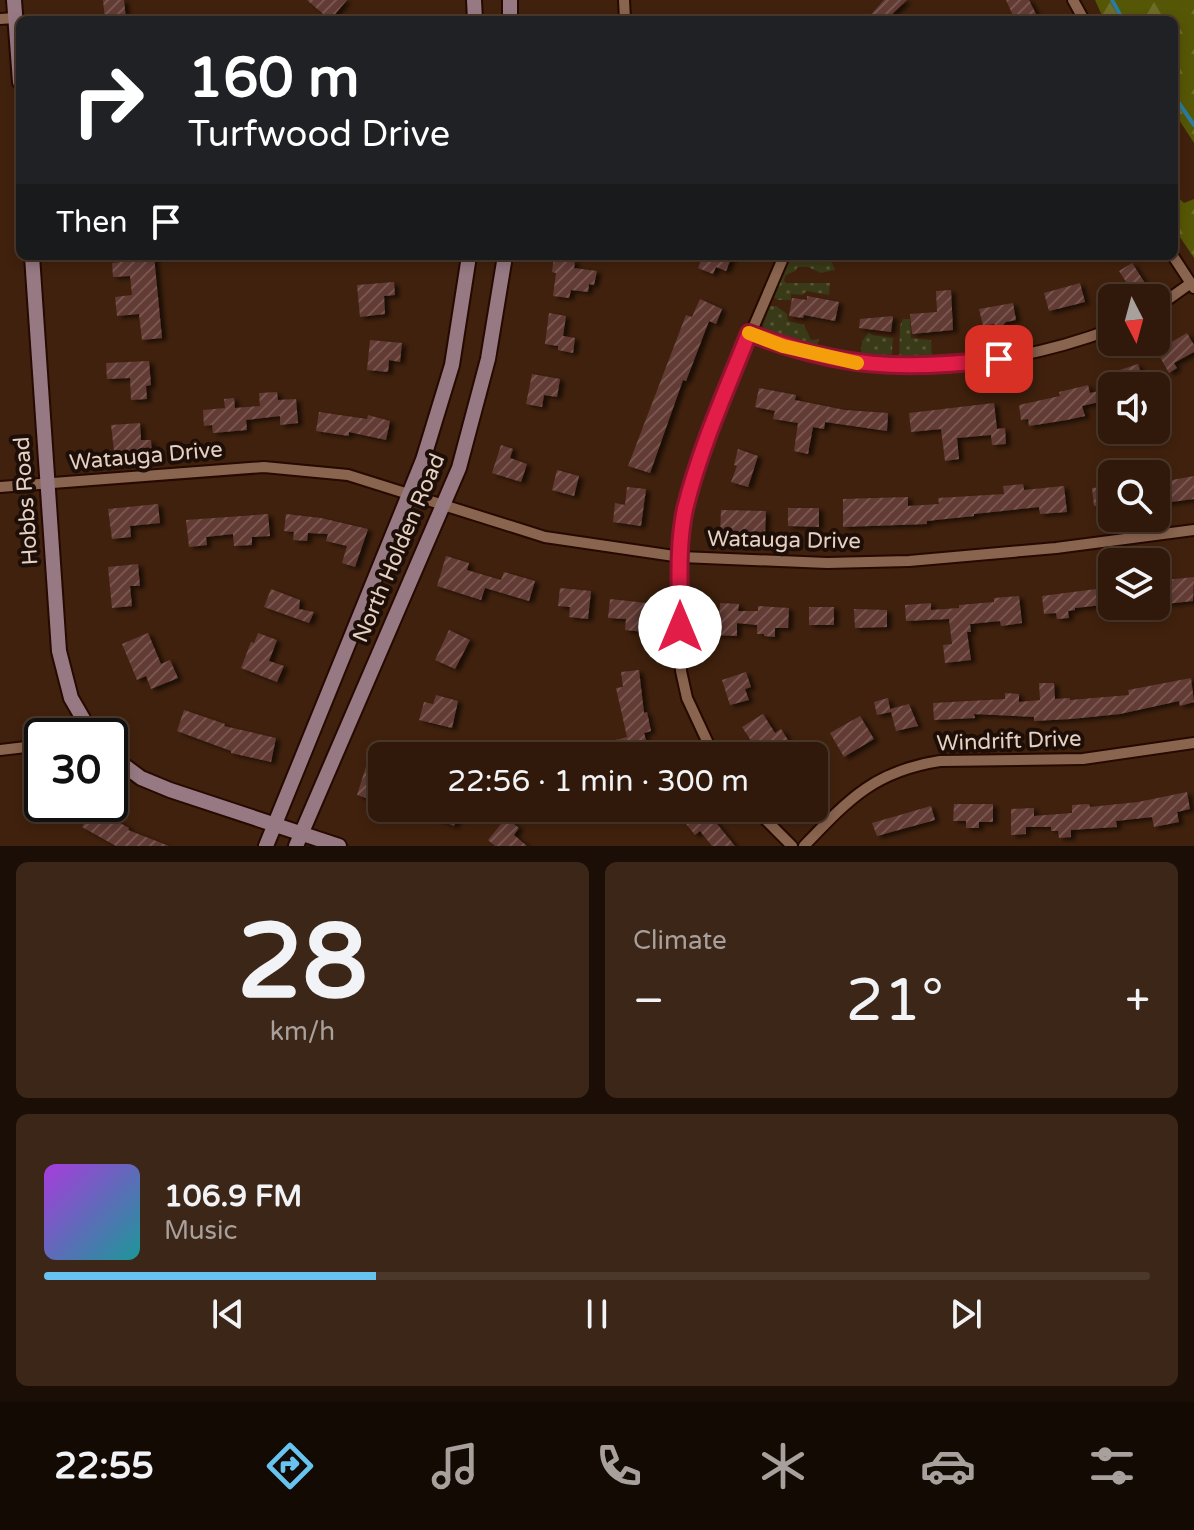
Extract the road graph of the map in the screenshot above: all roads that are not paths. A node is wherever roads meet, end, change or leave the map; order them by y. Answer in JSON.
{"nodes":[{"id":1,"x":14,"y":0,"type":"edge"},
{"id":2,"x":8,"y":18,"type":"edge"},
{"id":3,"x":16,"y":61,"type":"edge"},
{"id":4,"x":32,"y":260,"type":"edge"},
{"id":5,"x":468,"y":260,"type":"edge"},
{"id":6,"x":504,"y":260,"type":"edge"},
{"id":7,"x":782,"y":260,"type":"edge"},
{"id":8,"x":1176,"y":260,"type":"edge"},
{"id":9,"x":1192,"y":286,"type":"edge"},
{"id":10,"x":1170,"y":299,"type":"edge"},
{"id":11,"x":749,"y":333,"type":"junction"},
{"id":12,"x":1098,"y":335,"type":"edge"},
{"id":13,"x":47,"y":484,"type":"junction"},
{"id":14,"x":0,"y":487,"type":"edge"},
{"id":15,"x":410,"y":494,"type":"junction"},
{"id":16,"x":443,"y":506,"type":"junction"},
{"id":17,"x":1194,"y":530,"type":"edge"},
{"id":18,"x":681,"y":557,"type":"junction"},
{"id":19,"x":82,"y":718,"type":"edge"},
{"id":20,"x":707,"y":742,"type":"edge"},
{"id":21,"x":1194,"y":743,"type":"edge"},
{"id":22,"x":24,"y":747,"type":"edge"},
{"id":23,"x":0,"y":750,"type":"edge"},
{"id":24,"x":128,"y":768,"type":"edge"},
{"id":25,"x":768,"y":822,"type":"edge"},
{"id":26,"x":275,"y":825,"type":"junction"},
{"id":27,"x":299,"y":840,"type":"edge"},
{"id":28,"x":266,"y":846,"type":"edge"},
{"id":29,"x":339,"y":846,"type":"edge"},
{"id":30,"x":792,"y":846,"type":"edge"},
{"id":31,"x":804,"y":846,"type":"edge"}],
"edges":[{"from":1,"to":2,"type":"main road"},
{"from":2,"to":3,"type":"main road"},
{"from":4,"to":13,"type":"main road","name":"Hobbs Road"},
{"from":5,"to":15,"type":"main road","name":"North Holden Road"},
{"from":6,"to":16,"type":"main road","name":"North Holden Road"},
{"from":7,"to":11,"type":"street"},
{"from":8,"to":9,"type":"street"},
{"from":9,"to":10,"type":"street"},
{"from":11,"to":12,"type":"street"},
{"from":11,"to":18,"type":"street"},
{"from":13,"to":14,"type":"street","name":"Watauga Drive"},
{"from":13,"to":15,"type":"street","name":"Watauga Drive"},
{"from":13,"to":19,"type":"main road","name":"Hobbs Road"},
{"from":15,"to":16,"type":"street","name":"Watauga Drive"},
{"from":15,"to":26,"type":"main road","name":"North Holden Road"},
{"from":16,"to":18,"type":"street","name":"Watauga Drive"},
{"from":16,"to":27,"type":"main road","name":"North Holden Road"},
{"from":17,"to":18,"type":"street","name":"Watauga Drive"},
{"from":18,"to":20,"type":"street"},
{"from":21,"to":31,"type":"street","name":"Windrift Drive"},
{"from":22,"to":23,"type":"street"},
{"from":24,"to":26,"type":"main road"},
{"from":25,"to":30,"type":"street"},
{"from":26,"to":27,"type":"main road"},
{"from":26,"to":28,"type":"main road","name":"North Holden Road"},
{"from":27,"to":29,"type":"main road"}]}
